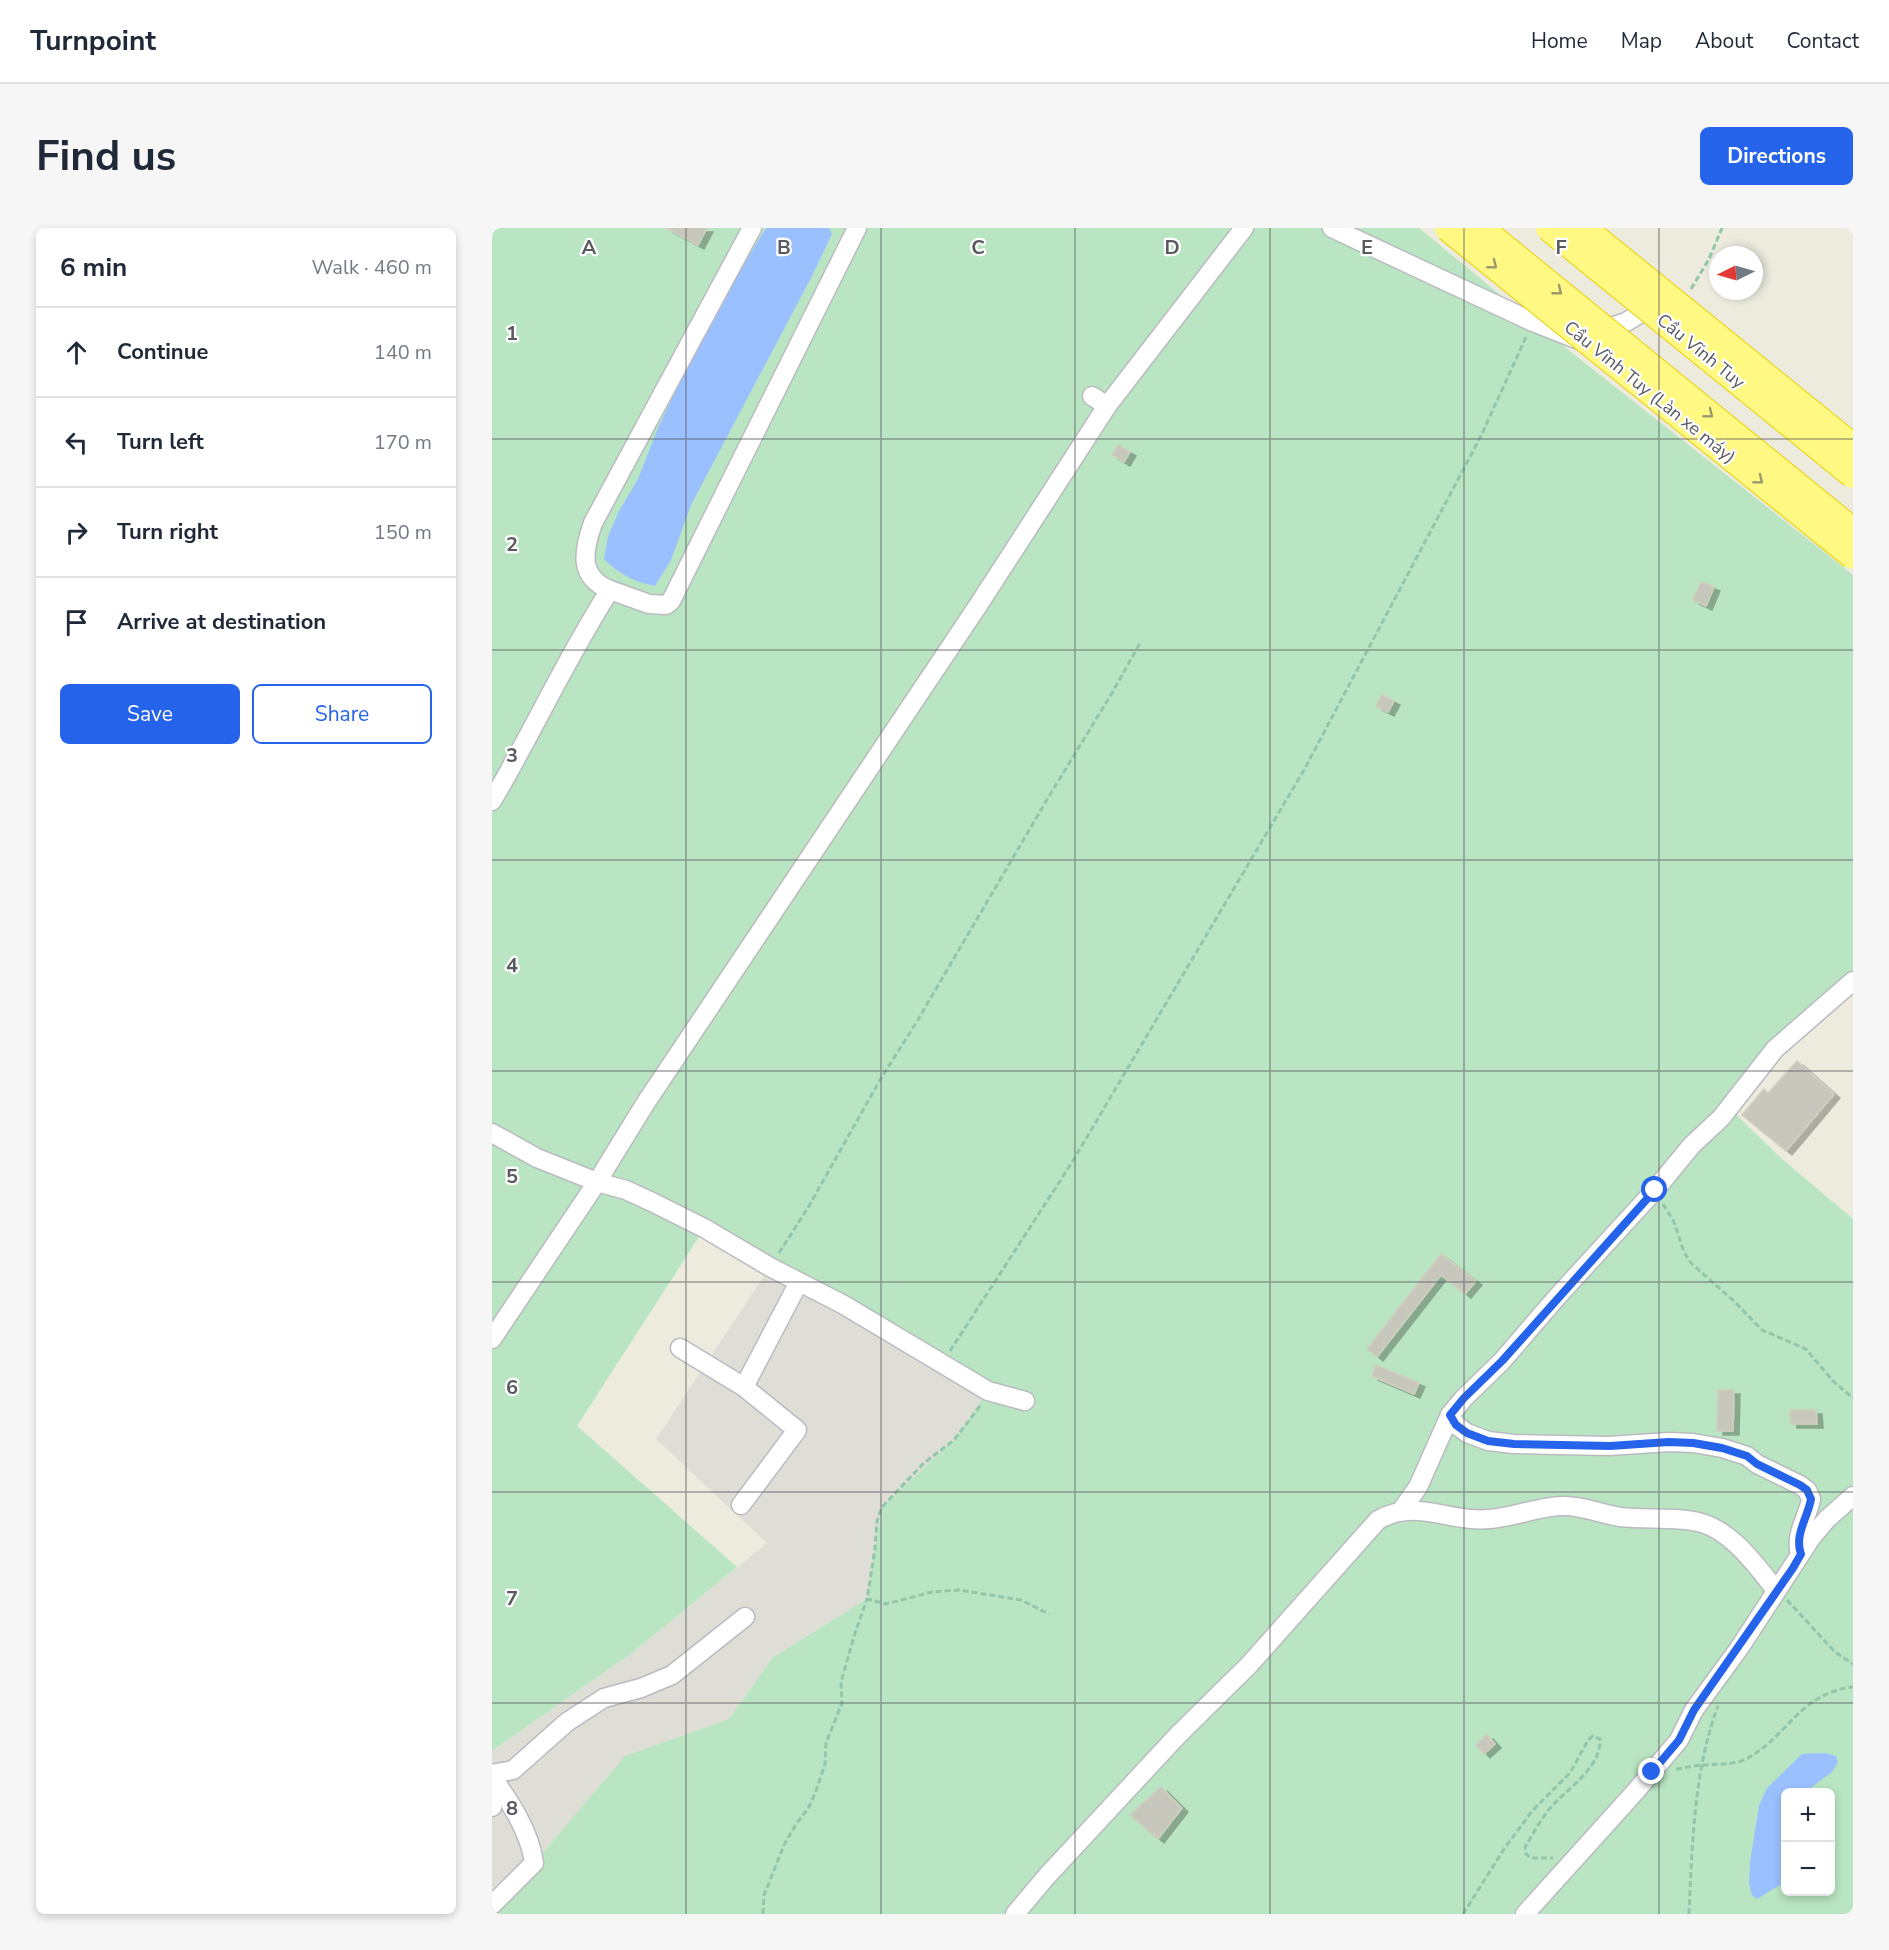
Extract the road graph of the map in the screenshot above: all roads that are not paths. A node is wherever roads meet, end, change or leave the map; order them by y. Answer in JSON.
{"nodes":[{"id":1,"x":752,"y":228,"type":"edge"},
{"id":2,"x":857,"y":228,"type":"edge"},
{"id":3,"x":1244,"y":228,"type":"edge"},
{"id":4,"x":1332,"y":228,"type":"edge"},
{"id":5,"x":1448,"y":228,"type":"edge"},
{"id":6,"x":1480,"y":228,"type":"edge"},
{"id":7,"x":1549,"y":228,"type":"edge"},
{"id":8,"x":1583,"y":228,"type":"edge"},
{"id":9,"x":1591,"y":228,"type":"edge"},
{"id":10,"x":1678,"y":300,"type":"junction"},
{"id":11,"x":1853,"y":439,"type":"edge"},
{"id":12,"x":1853,"y":447,"type":"edge"},
{"id":13,"x":1853,"y":475,"type":"edge"},
{"id":14,"x":1853,"y":531,"type":"edge"},
{"id":15,"x":1853,"y":556,"type":"edge"},
{"id":16,"x":610,"y":590,"type":"junction"},
{"id":17,"x":492,"y":801,"type":"edge"},
{"id":18,"x":1853,"y":981,"type":"edge"},
{"id":19,"x":492,"y":1132,"type":"edge"},
{"id":20,"x":597,"y":1182,"type":"junction"},
{"id":21,"x":799,"y":1282,"type":"junction"},
{"id":22,"x":492,"y":1339,"type":"edge"},
{"id":23,"x":680,"y":1348,"type":"dead end"},
{"id":24,"x":744,"y":1387,"type":"junction"},
{"id":25,"x":1025,"y":1401,"type":"dead end"},
{"id":26,"x":1450,"y":1415,"type":"junction"},
{"id":27,"x":1853,"y":1496,"type":"edge"},
{"id":28,"x":741,"y":1505,"type":"dead end"},
{"id":29,"x":1401,"y":1511,"type":"junction"},
{"id":30,"x":1801,"y":1554,"type":"junction"},
{"id":31,"x":1776,"y":1590,"type":"junction"},
{"id":32,"x":745,"y":1617,"type":"dead end"},
{"id":33,"x":493,"y":1778,"type":"edge"},
{"id":34,"x":492,"y":1807,"type":"edge"},
{"id":35,"x":492,"y":1905,"type":"edge"},
{"id":36,"x":1015,"y":1914,"type":"edge"},
{"id":37,"x":1525,"y":1914,"type":"edge"}],
"edges":[{"from":1,"to":16,"type":"street"},
{"from":2,"to":16,"type":"street"},
{"from":3,"to":20,"type":"street"},
{"from":4,"to":10,"type":"street"},
{"from":5,"to":15,"type":"highway","name":"Cầu Vĩnh Tuy (Làn xe máy)","one_way":true,"bridge":true},
{"from":6,"to":14,"type":"highway","one_way":true,"bridge":true},
{"from":7,"to":13,"type":"highway","name":"Cầu Vĩnh Tuy","bridge":true},
{"from":8,"to":12,"type":"highway","bridge":true},
{"from":9,"to":10,"type":"street"},
{"from":10,"to":11,"type":"street"},
{"from":16,"to":17,"type":"street"},
{"from":18,"to":26,"type":"street"},
{"from":19,"to":20,"type":"street"},
{"from":20,"to":21,"type":"street"},
{"from":20,"to":22,"type":"street"},
{"from":21,"to":24,"type":"street"},
{"from":21,"to":25,"type":"street"},
{"from":23,"to":24,"type":"street"},
{"from":24,"to":28,"type":"street"},
{"from":26,"to":29,"type":"street"},
{"from":26,"to":30,"type":"street"},
{"from":27,"to":30,"type":"street"},
{"from":29,"to":31,"type":"street"},
{"from":29,"to":36,"type":"street"},
{"from":30,"to":31,"type":"street"},
{"from":31,"to":37,"type":"street"},
{"from":32,"to":33,"type":"street"},
{"from":33,"to":34,"type":"street"},
{"from":33,"to":35,"type":"street"}]}
